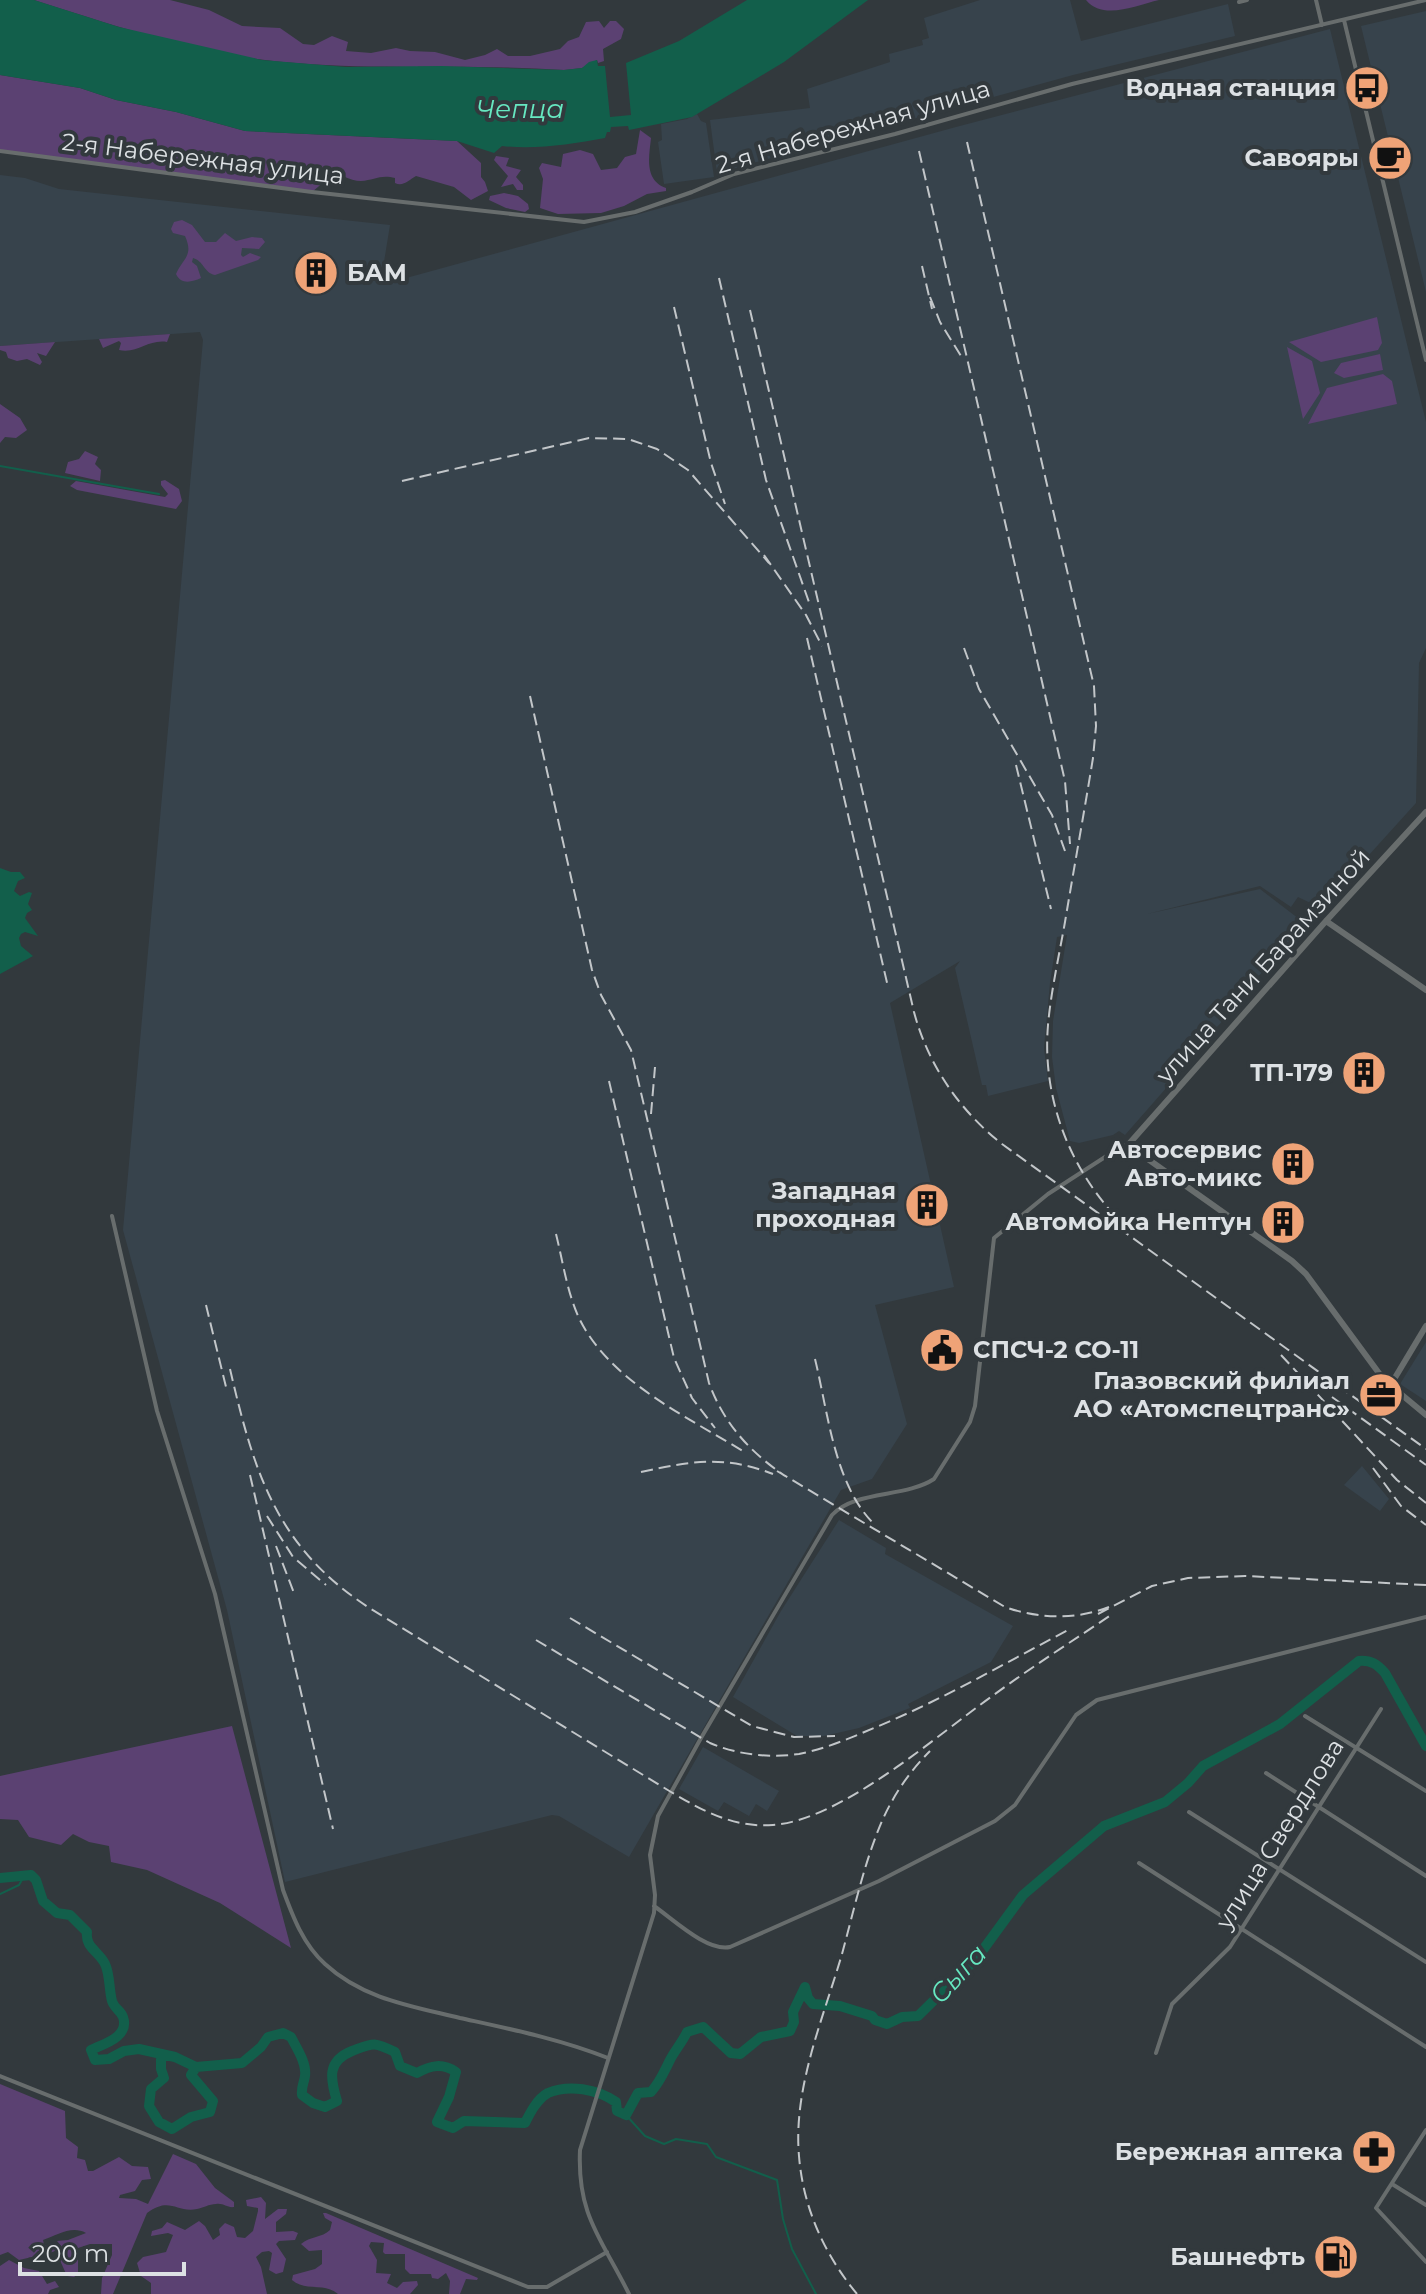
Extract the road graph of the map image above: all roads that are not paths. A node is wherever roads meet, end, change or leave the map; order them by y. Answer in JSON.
{"nodes":[{"id":1,"x":1247,"y":0,"type":"edge"},
{"id":2,"x":1316,"y":0,"type":"edge"},
{"id":3,"x":1426,"y":0,"type":"edge"},
{"id":4,"x":1239,"y":2,"type":"edge"},
{"id":5,"x":1344,"y":20,"type":"junction"},
{"id":6,"x":1322,"y":25,"type":"junction"},
{"id":7,"x":0,"y":151,"type":"edge"},
{"id":8,"x":1426,"y":360,"type":"edge"},
{"id":9,"x":1426,"y":812,"type":"edge"},
{"id":10,"x":1326,"y":921,"type":"junction"},
{"id":11,"x":1426,"y":990,"type":"edge"},
{"id":12,"x":1128,"y":1145,"type":"junction"},
{"id":13,"x":112,"y":1216,"type":"dead end"},
{"id":14,"x":1426,"y":1326,"type":"edge"},
{"id":15,"x":1390,"y":1386,"type":"junction"},
{"id":16,"x":1426,"y":1415,"type":"edge"},
{"id":17,"x":1426,"y":1617,"type":"edge"},
{"id":18,"x":1381,"y":1709,"type":"dead end"},
{"id":19,"x":1305,"y":1716,"type":"dead end"},
{"id":20,"x":1357,"y":1748,"type":"junction"},
{"id":21,"x":1266,"y":1773,"type":"dead end"},
{"id":22,"x":1426,"y":1791,"type":"edge"},
{"id":23,"x":1319,"y":1807,"type":"junction"},
{"id":24,"x":1189,"y":1812,"type":"dead end"},
{"id":25,"x":1139,"y":1863,"type":"dead end"},
{"id":26,"x":1279,"y":1869,"type":"junction"},
{"id":27,"x":1426,"y":1876,"type":"edge"},
{"id":28,"x":654,"y":1906,"type":"junction"},
{"id":29,"x":1242,"y":1928,"type":"junction"},
{"id":30,"x":1426,"y":1962,"type":"edge"},
{"id":31,"x":1426,"y":2047,"type":"edge"},
{"id":32,"x":1156,"y":2053,"type":"dead end"},
{"id":33,"x":608,"y":2058,"type":"junction"},
{"id":34,"x":0,"y":2076,"type":"edge"},
{"id":35,"x":1426,"y":2130,"type":"edge"},
{"id":36,"x":1392,"y":2184,"type":"junction"},
{"id":37,"x":1426,"y":2205,"type":"edge"},
{"id":38,"x":607,"y":2252,"type":"junction"},
{"id":39,"x":1426,"y":2262,"type":"edge"},
{"id":40,"x":629,"y":2294,"type":"edge"}],
"edges":[{"from":1,"to":4,"type":"street"},
{"from":2,"to":6,"type":"street"},
{"from":3,"to":5,"type":"street","name":"2-я Набережная улица"},
{"from":5,"to":6,"type":"street","name":"2-я Набережная улица"},
{"from":5,"to":8,"type":"street"},
{"from":6,"to":7,"type":"street","name":"2-я Набережная улица"},
{"from":9,"to":10,"type":"street","name":"улица Тани Барамзиной"},
{"from":10,"to":11,"type":"street"},
{"from":10,"to":12,"type":"street","name":"улица Тани Барамзиной"},
{"from":12,"to":15,"type":"street"},
{"from":12,"to":28,"type":"street"},
{"from":13,"to":33,"type":"street"},
{"from":14,"to":15,"type":"street"},
{"from":15,"to":16,"type":"street"},
{"from":17,"to":28,"type":"street"},
{"from":18,"to":20,"type":"street","name":"улица Свердлова"},
{"from":19,"to":20,"type":"street"},
{"from":20,"to":22,"type":"street"},
{"from":20,"to":23,"type":"street","name":"улица Свердлова"},
{"from":21,"to":23,"type":"street"},
{"from":23,"to":26,"type":"street","name":"улица Свердлова"},
{"from":23,"to":27,"type":"street"},
{"from":24,"to":26,"type":"street"},
{"from":25,"to":29,"type":"street"},
{"from":26,"to":29,"type":"street","name":"улица Свердлова"},
{"from":26,"to":30,"type":"street"},
{"from":28,"to":33,"type":"street"},
{"from":29,"to":31,"type":"street"},
{"from":29,"to":32,"type":"street","name":"улица Свердлова"},
{"from":33,"to":38,"type":"street"},
{"from":34,"to":38,"type":"street"},
{"from":35,"to":36,"type":"street"},
{"from":36,"to":37,"type":"street"},
{"from":36,"to":39,"type":"street"},
{"from":38,"to":40,"type":"street"}]}
